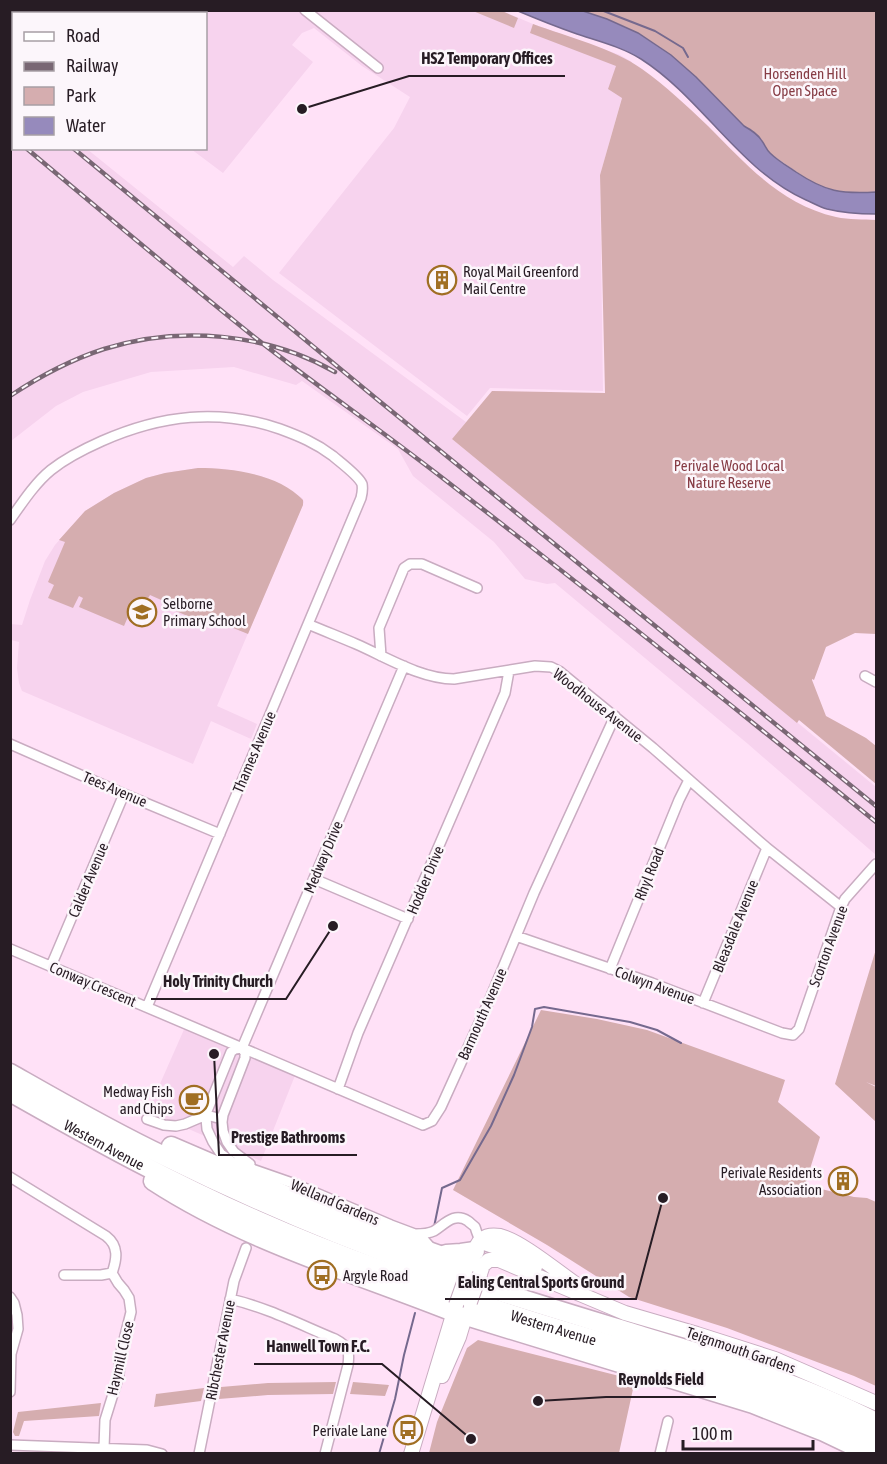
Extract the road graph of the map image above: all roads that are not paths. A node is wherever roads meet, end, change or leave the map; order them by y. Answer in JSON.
{"nodes":[{"id":1,"x":305,"y":10,"type":"edge"},
{"id":2,"x":378,"y":68,"type":"dead end"},
{"id":3,"x":10,"y":520,"type":"edge"},
{"id":4,"x":477,"y":588,"type":"dead end"},
{"id":5,"x":308,"y":624,"type":"junction"},
{"id":6,"x":381,"y":656,"type":"junction"},
{"id":7,"x":404,"y":666,"type":"junction"},
{"id":8,"x":509,"y":670,"type":"junction"},
{"id":9,"x":865,"y":675,"type":"dead end"},
{"id":10,"x":876,"y":681,"type":"edge"},
{"id":11,"x":615,"y":716,"type":"junction"},
{"id":12,"x":10,"y":744,"type":"edge"},
{"id":13,"x":689,"y":780,"type":"junction"},
{"id":14,"x":124,"y":794,"type":"junction"},
{"id":15,"x":220,"y":834,"type":"junction"},
{"id":16,"x":767,"y":848,"type":"junction"},
{"id":17,"x":876,"y":864,"type":"edge"},
{"id":18,"x":314,"y":879,"type":"junction"},
{"id":19,"x":841,"y":907,"type":"junction"},
{"id":20,"x":408,"y":919,"type":"junction"},
{"id":21,"x":516,"y":936,"type":"junction"},
{"id":22,"x":10,"y":949,"type":"edge"},
{"id":23,"x":51,"y":966,"type":"junction"},
{"id":24,"x":610,"y":969,"type":"junction"},
{"id":25,"x":703,"y":1003,"type":"junction"},
{"id":26,"x":147,"y":1007,"type":"junction"},
{"id":27,"x":793,"y":1035,"type":"joint"},
{"id":28,"x":242,"y":1048,"type":"junction"},
{"id":29,"x":10,"y":1074,"type":"edge"},
{"id":30,"x":338,"y":1089,"type":"junction"},
{"id":31,"x":10,"y":1092,"type":"edge"},
{"id":32,"x":206,"y":1115,"type":"junction"},
{"id":33,"x":147,"y":1119,"type":"dead end"},
{"id":34,"x":222,"y":1119,"type":"junction"},
{"id":35,"x":79,"y":1122,"type":"junction"},
{"id":36,"x":256,"y":1169,"type":"junction"},
{"id":37,"x":10,"y":1177,"type":"edge"},
{"id":38,"x":415,"y":1234,"type":"junction"},
{"id":39,"x":246,"y":1248,"type":"dead end"},
{"id":40,"x":441,"y":1254,"type":"junction"},
{"id":41,"x":476,"y":1261,"type":"junction"},
{"id":42,"x":112,"y":1273,"type":"junction"},
{"id":43,"x":64,"y":1275,"type":"dead end"},
{"id":44,"x":570,"y":1289,"type":"junction"},
{"id":45,"x":10,"y":1297,"type":"edge"},
{"id":46,"x":230,"y":1299,"type":"junction"},
{"id":47,"x":603,"y":1303,"type":"junction"},
{"id":48,"x":461,"y":1311,"type":"junction"},
{"id":49,"x":10,"y":1392,"type":"edge"},
{"id":50,"x":876,"y":1403,"type":"edge"},
{"id":51,"x":668,"y":1421,"type":"dead end"},
{"id":52,"x":876,"y":1422,"type":"edge"},
{"id":53,"x":876,"y":1441,"type":"edge"},
{"id":54,"x":10,"y":1445,"type":"edge"},
{"id":55,"x":104,"y":1448,"type":"junction"},
{"id":56,"x":162,"y":1454,"type":"edge"},
{"id":57,"x":199,"y":1454,"type":"edge"},
{"id":58,"x":325,"y":1454,"type":"edge"},
{"id":59,"x":411,"y":1454,"type":"edge"},
{"id":60,"x":660,"y":1454,"type":"edge"},
{"id":61,"x":870,"y":1454,"type":"edge"}],
"edges":[{"from":1,"to":2,"type":"street"},
{"from":3,"to":5,"type":"street","name":"Thames Avenue"},
{"from":4,"to":6,"type":"street"},
{"from":5,"to":6,"type":"street","name":"Woodhouse Avenue"},
{"from":5,"to":15,"type":"street","name":"Thames Avenue"},
{"from":6,"to":7,"type":"street","name":"Woodhouse Avenue"},
{"from":7,"to":8,"type":"street","name":"Woodhouse Avenue"},
{"from":7,"to":18,"type":"street","name":"Medway Drive"},
{"from":8,"to":11,"type":"street","name":"Woodhouse Avenue"},
{"from":8,"to":20,"type":"street","name":"Hodder Drive"},
{"from":9,"to":10,"type":"street"},
{"from":11,"to":13,"type":"street","name":"Woodhouse Avenue"},
{"from":11,"to":21,"type":"street","name":"Barmouth Avenue"},
{"from":12,"to":14,"type":"street","name":"Tees Avenue"},
{"from":13,"to":16,"type":"street","name":"Woodhouse Avenue"},
{"from":13,"to":24,"type":"street","name":"Rhyl Road"},
{"from":14,"to":15,"type":"street","name":"Tees Avenue"},
{"from":14,"to":23,"type":"street","name":"Calder Avenue"},
{"from":15,"to":26,"type":"street","name":"Thames Avenue"},
{"from":16,"to":19,"type":"street","name":"Woodhouse Avenue"},
{"from":16,"to":25,"type":"street","name":"Bleasdale Avenue"},
{"from":17,"to":19,"type":"street","name":"Scorton Avenue"},
{"from":18,"to":20,"type":"street"},
{"from":18,"to":28,"type":"street","name":"Medway Drive"},
{"from":19,"to":27,"type":"street","name":"Scorton Avenue"},
{"from":20,"to":30,"type":"street","name":"Hodder Drive"},
{"from":21,"to":24,"type":"street","name":"Colwyn Avenue"},
{"from":21,"to":30,"type":"street","name":"Barmouth Avenue"},
{"from":22,"to":23,"type":"street","name":"Conway Crescent"},
{"from":23,"to":26,"type":"street","name":"Conway Crescent"},
{"from":24,"to":25,"type":"street","name":"Colwyn Avenue"},
{"from":25,"to":27,"type":"street","name":"Colwyn Avenue"},
{"from":26,"to":28,"type":"street","name":"Conway Crescent"},
{"from":28,"to":30,"type":"street","name":"Barmouth Avenue"},
{"from":28,"to":32,"type":"street"},
{"from":28,"to":34,"type":"street"},
{"from":29,"to":35,"type":"highway","name":"Western Avenue"},
{"from":31,"to":35,"type":"highway","name":"Western Avenue"},
{"from":32,"to":33,"type":"street"},
{"from":32,"to":34,"type":"street"},
{"from":32,"to":36,"type":"street","name":"Welland Gardens"},
{"from":34,"to":36,"type":"street"},
{"from":35,"to":40,"type":"highway"},
{"from":35,"to":48,"type":"highway"},
{"from":35,"to":52,"type":"highway","name":"Western Avenue"},
{"from":35,"to":53,"type":"highway","name":"Western Avenue"},
{"from":36,"to":38,"type":"street","name":"Welland Gardens"},
{"from":37,"to":42,"type":"street"},
{"from":38,"to":40,"type":"street","name":"Welland Gardens"},
{"from":38,"to":41,"type":"street"},
{"from":39,"to":46,"type":"street","name":"Ribchester Avenue"},
{"from":40,"to":41,"type":"highway"},
{"from":41,"to":44,"type":"main road"},
{"from":41,"to":44,"type":"main road"},
{"from":41,"to":47,"type":"main road"},
{"from":41,"to":48,"type":"main road","bridge":true},
{"from":42,"to":43,"type":"street"},
{"from":42,"to":55,"type":"street","name":"Haymill Close"},
{"from":44,"to":47,"type":"main road"},
{"from":45,"to":49,"type":"street"},
{"from":46,"to":57,"type":"street","name":"Ribchester Avenue"},
{"from":46,"to":58,"type":"street"},
{"from":47,"to":50,"type":"main road","name":"Teignmouth Gardens"},
{"from":48,"to":59,"type":"main road"},
{"from":48,"to":61,"type":"highway"},
{"from":51,"to":60,"type":"street"},
{"from":54,"to":55,"type":"street"},
{"from":55,"to":56,"type":"street"}]}
